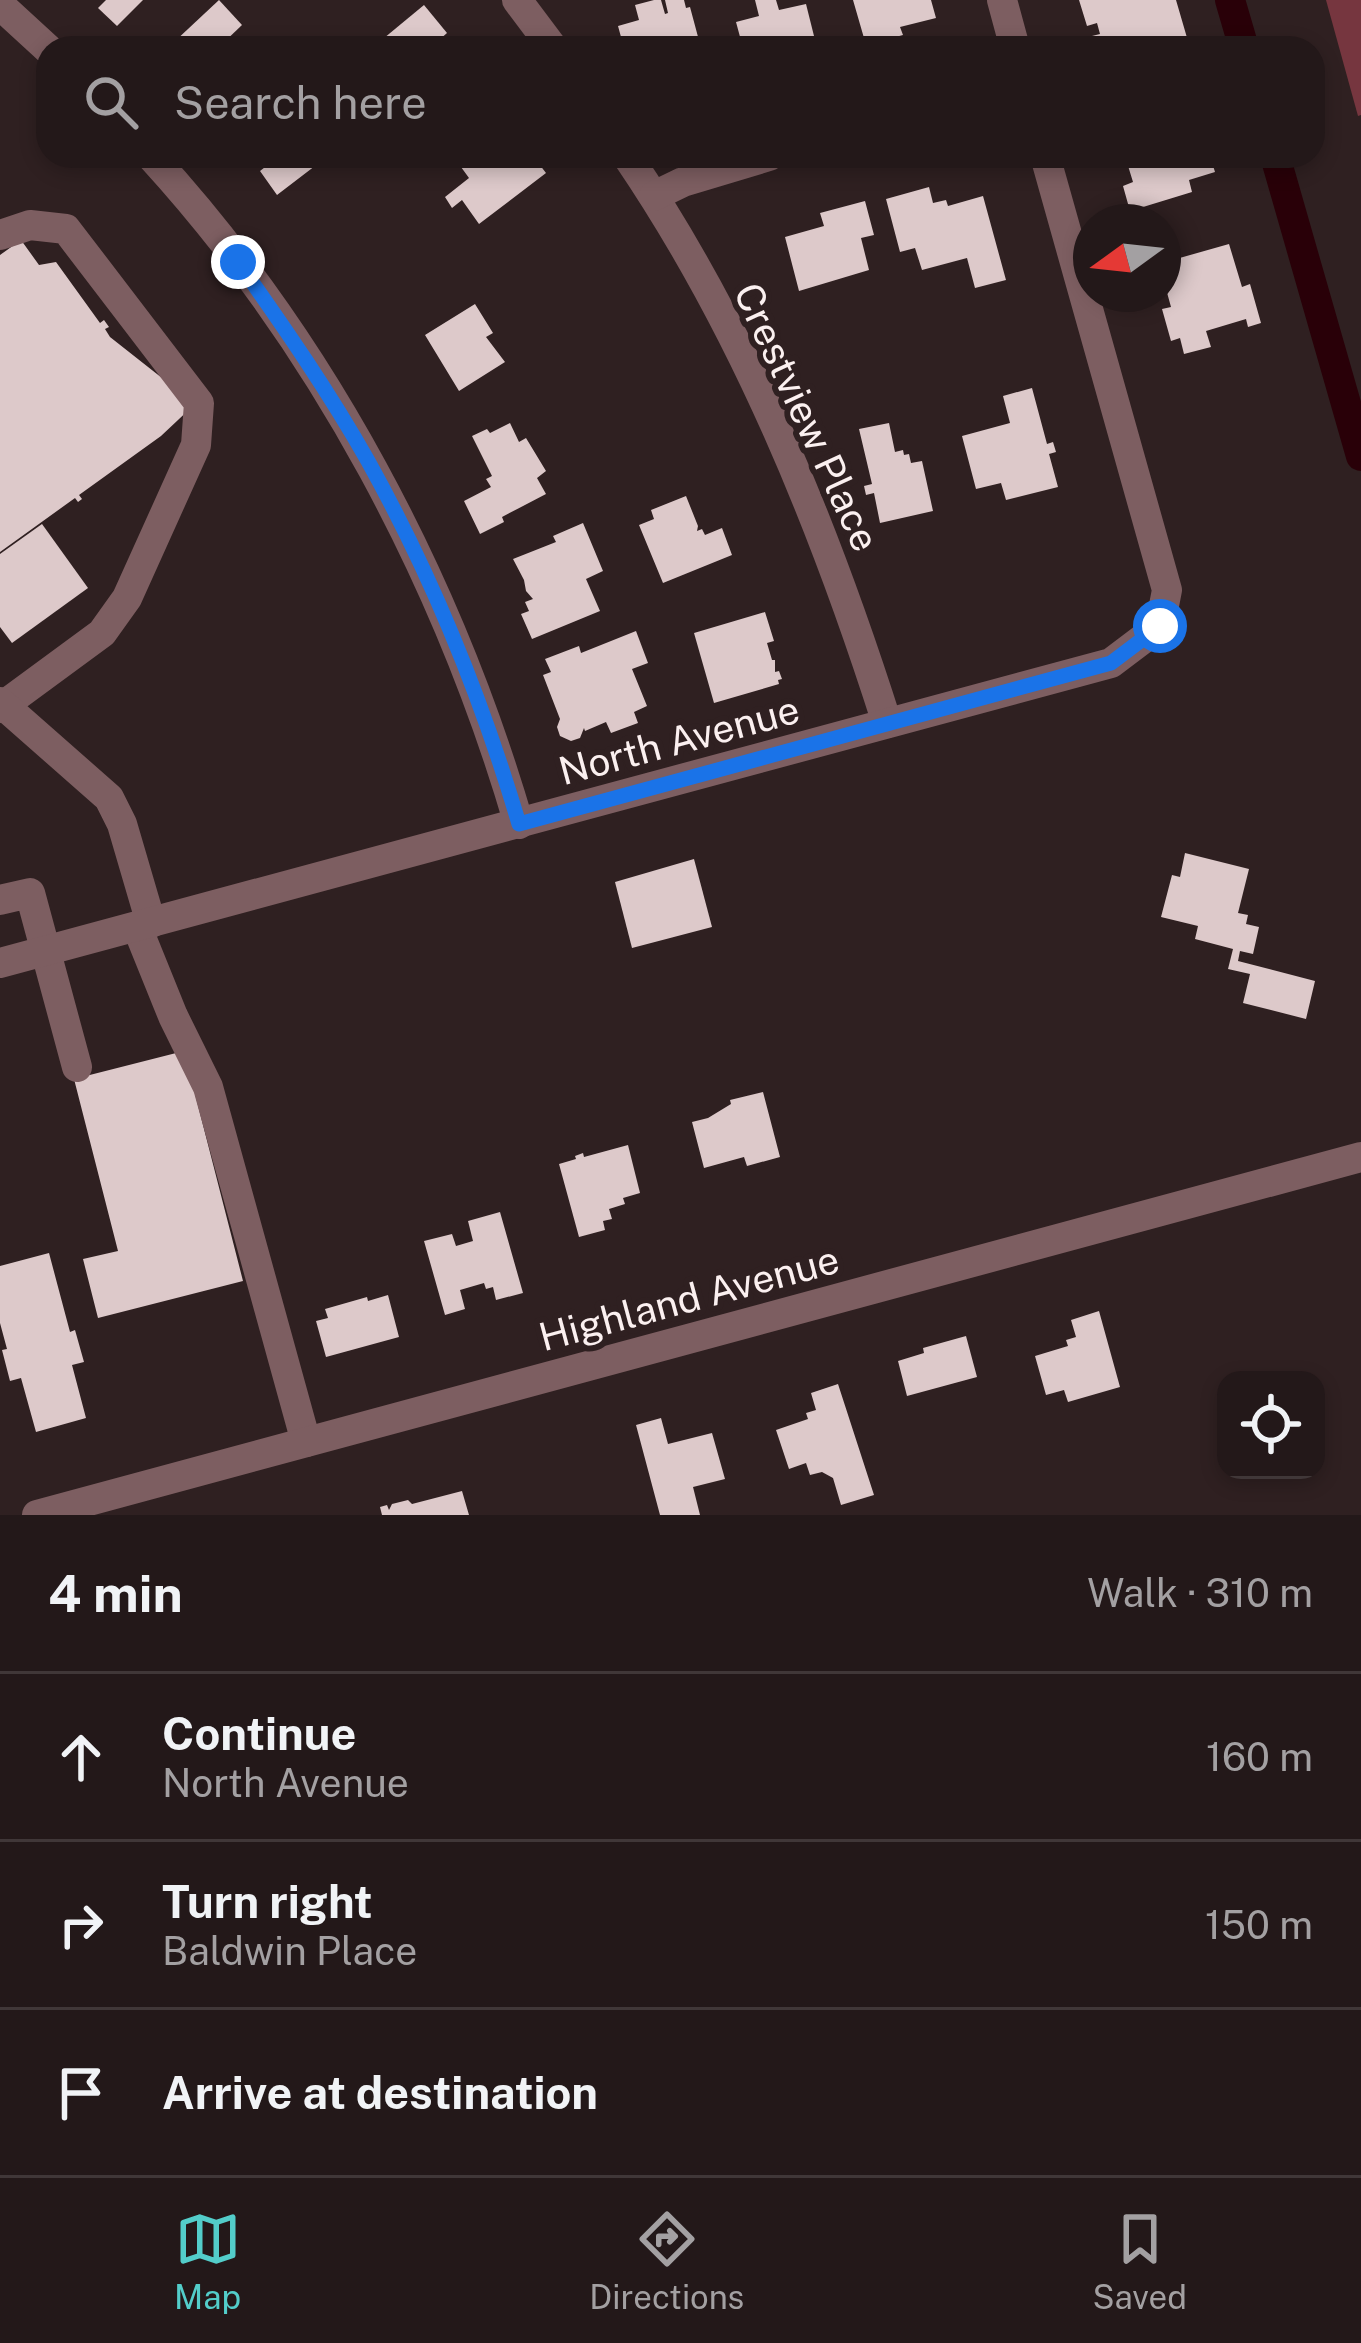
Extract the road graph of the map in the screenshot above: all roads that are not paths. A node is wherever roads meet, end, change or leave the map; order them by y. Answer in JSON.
{"nodes":[{"id":1,"x":518,"y":0,"type":"edge"},
{"id":2,"x":1002,"y":0,"type":"edge"},
{"id":3,"x":0,"y":5,"type":"edge"},
{"id":4,"x":544,"y":36,"type":"edge"},
{"id":5,"x":1012,"y":36,"type":"edge"},
{"id":6,"x":36,"y":38,"type":"edge"},
{"id":7,"x":162,"y":168,"type":"edge"},
{"id":8,"x":635,"y":168,"type":"edge"},
{"id":9,"x":729,"y":168,"type":"edge"},
{"id":10,"x":1049,"y":168,"type":"edge"},
{"id":11,"x":654,"y":196,"type":"junction"},
{"id":12,"x":0,"y":235,"type":"edge"},
{"id":13,"x":1,"y":705,"type":"edge"},
{"id":14,"x":887,"y":723,"type":"junction"},
{"id":15,"x":519,"y":824,"type":"junction"},
{"id":16,"x":0,"y":900,"type":"edge"},
{"id":17,"x":144,"y":925,"type":"junction"},
{"id":18,"x":46,"y":951,"type":"junction"},
{"id":19,"x":0,"y":963,"type":"edge"},
{"id":20,"x":77,"y":1066,"type":"dead end"},
{"id":21,"x":1361,"y":1157,"type":"edge"},
{"id":22,"x":306,"y":1442,"type":"junction"},
{"id":23,"x":37,"y":1515,"type":"edge"}],
"edges":[{"from":1,"to":4,"type":"street"},
{"from":2,"to":5,"type":"street"},
{"from":3,"to":6,"type":"street"},
{"from":7,"to":15,"type":"street"},
{"from":8,"to":11,"type":"street","name":"Crestview Place"},
{"from":9,"to":11,"type":"street"},
{"from":10,"to":14,"type":"street","name":"North Avenue"},
{"from":11,"to":14,"type":"street","name":"Crestview Place"},
{"from":12,"to":13,"type":"street"},
{"from":13,"to":17,"type":"street"},
{"from":14,"to":15,"type":"street","name":"North Avenue"},
{"from":15,"to":17,"type":"street","name":"North Avenue"},
{"from":16,"to":18,"type":"street"},
{"from":17,"to":18,"type":"street","name":"North Avenue"},
{"from":17,"to":22,"type":"street"},
{"from":18,"to":19,"type":"street","name":"North Avenue"},
{"from":18,"to":20,"type":"street"},
{"from":21,"to":22,"type":"street","name":"Highland Avenue"},
{"from":22,"to":23,"type":"street","name":"Highland Avenue"}]}
